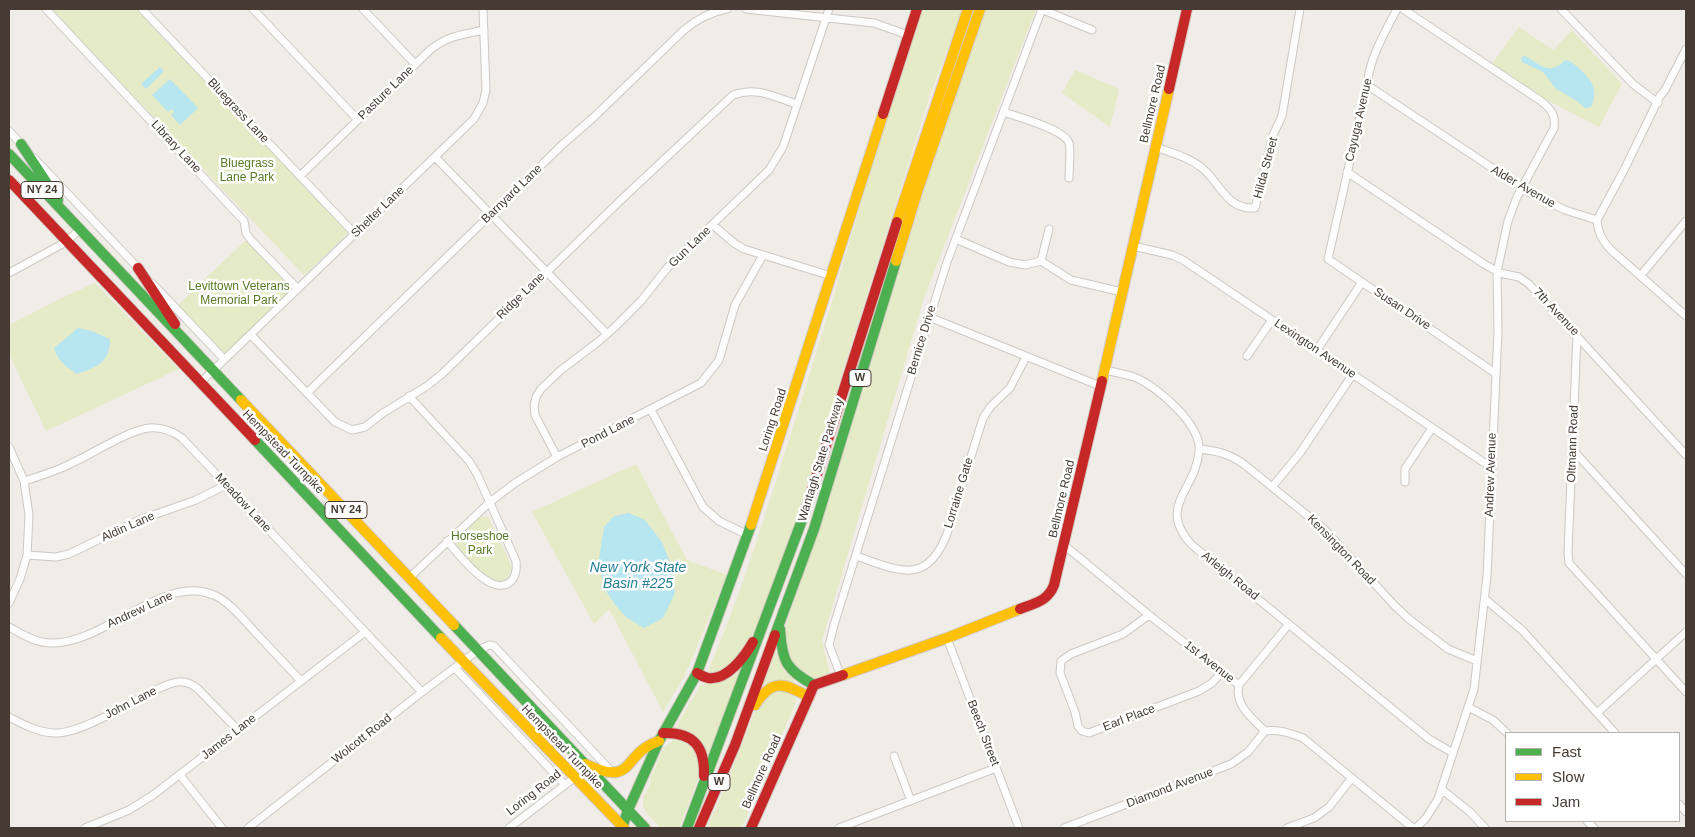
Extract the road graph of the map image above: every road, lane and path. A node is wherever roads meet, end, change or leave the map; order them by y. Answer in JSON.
{"nodes":[{"id":1,"x":46,"y":9,"type":"edge"},
{"id":2,"x":142,"y":9,"type":"edge"},
{"id":3,"x":253,"y":9,"type":"edge"},
{"id":4,"x":362,"y":9,"type":"edge"},
{"id":5,"x":483,"y":9,"type":"edge"},
{"id":6,"x":727,"y":9,"type":"edge"},
{"id":7,"x":746,"y":9,"type":"edge"},
{"id":8,"x":829,"y":9,"type":"edge"},
{"id":9,"x":918,"y":9,"type":"edge"},
{"id":10,"x":968,"y":9,"type":"edge"},
{"id":11,"x":980,"y":9,"type":"edge"},
{"id":12,"x":1041,"y":9,"type":"edge"},
{"id":13,"x":1187,"y":9,"type":"edge"},
{"id":14,"x":1300,"y":9,"type":"edge"},
{"id":15,"x":1397,"y":9,"type":"edge"},
{"id":16,"x":1403,"y":9,"type":"edge"},
{"id":17,"x":1561,"y":9,"type":"edge"},
{"id":18,"x":826,"y":17,"type":"junction"},
{"id":19,"x":484,"y":30,"type":"junction"},
{"id":20,"x":1092,"y":30,"type":"dead end"},
{"id":21,"x":908,"y":35,"type":"junction"},
{"id":22,"x":1686,"y":49,"type":"edge"},
{"id":23,"x":415,"y":64,"type":"junction"},
{"id":24,"x":1683,"y":65,"type":"edge"},
{"id":25,"x":1367,"y":85,"type":"junction"},
{"id":26,"x":1658,"y":103,"type":"junction"},
{"id":27,"x":797,"y":104,"type":"junction"},
{"id":28,"x":1003,"y":112,"type":"junction"},
{"id":29,"x":358,"y":120,"type":"junction"},
{"id":30,"x":9,"y":131,"type":"edge"},
{"id":31,"x":21,"y":144,"type":"junction"},
{"id":32,"x":1156,"y":147,"type":"junction"},
{"id":33,"x":9,"y":154,"type":"edge"},
{"id":34,"x":435,"y":157,"type":"junction"},
{"id":35,"x":1347,"y":172,"type":"junction"},
{"id":36,"x":300,"y":176,"type":"junction"},
{"id":37,"x":1069,"y":178,"type":"dead end"},
{"id":38,"x":9,"y":180,"type":"edge"},
{"id":39,"x":1523,"y":188,"type":"junction"},
{"id":40,"x":491,"y":214,"type":"junction"},
{"id":41,"x":1597,"y":220,"type":"junction"},
{"id":42,"x":1686,"y":221,"type":"edge"},
{"id":43,"x":713,"y":225,"type":"junction"},
{"id":44,"x":78,"y":227,"type":"junction"},
{"id":45,"x":1049,"y":229,"type":"dead end"},
{"id":46,"x":355,"y":234,"type":"junction"},
{"id":47,"x":1332,"y":235,"type":"joint"},
{"id":48,"x":956,"y":239,"type":"junction"},
{"id":49,"x":66,"y":242,"type":"junction"},
{"id":50,"x":1133,"y":246,"type":"junction"},
{"id":51,"x":763,"y":255,"type":"junction"},
{"id":52,"x":1041,"y":261,"type":"junction"},
{"id":53,"x":138,"y":268,"type":"junction"},
{"id":54,"x":547,"y":272,"type":"junction"},
{"id":55,"x":1497,"y":272,"type":"junction"},
{"id":56,"x":9,"y":273,"type":"edge"},
{"id":57,"x":1641,"y":275,"type":"junction"},
{"id":58,"x":831,"y":276,"type":"junction"},
{"id":59,"x":1362,"y":282,"type":"junction"},
{"id":60,"x":298,"y":289,"type":"junction"},
{"id":61,"x":1122,"y":292,"type":"junction"},
{"id":62,"x":1686,"y":316,"type":"edge"},
{"id":63,"x":929,"y":317,"type":"junction"},
{"id":64,"x":1272,"y":320,"type":"junction"},
{"id":65,"x":606,"y":334,"type":"junction"},
{"id":66,"x":251,"y":335,"type":"junction"},
{"id":67,"x":1577,"y":335,"type":"junction"},
{"id":68,"x":191,"y":347,"type":"junction"},
{"id":69,"x":1316,"y":350,"type":"junction"},
{"id":70,"x":1247,"y":356,"type":"dead end"},
{"id":71,"x":1026,"y":357,"type":"junction"},
{"id":72,"x":224,"y":360,"type":"junction"},
{"id":73,"x":1104,"y":370,"type":"junction"},
{"id":74,"x":212,"y":371,"type":"junction"},
{"id":75,"x":1496,"y":373,"type":"junction"},
{"id":76,"x":1353,"y":374,"type":"junction"},
{"id":77,"x":200,"y":383,"type":"junction"},
{"id":78,"x":1100,"y":386,"type":"junction"},
{"id":79,"x":307,"y":393,"type":"junction"},
{"id":80,"x":409,"y":396,"type":"junction"},
{"id":81,"x":651,"y":410,"type":"junction"},
{"id":82,"x":1432,"y":428,"type":"junction"},
{"id":83,"x":9,"y":447,"type":"edge"},
{"id":84,"x":1200,"y":449,"type":"junction"},
{"id":85,"x":1572,"y":449,"type":"junction"},
{"id":86,"x":1686,"y":455,"type":"edge"},
{"id":87,"x":557,"y":457,"type":"junction"},
{"id":88,"x":1492,"y":468,"type":"junction"},
{"id":89,"x":24,"y":481,"type":"junction"},
{"id":90,"x":1405,"y":482,"type":"dead end"},
{"id":91,"x":226,"y":485,"type":"junction"},
{"id":92,"x":1273,"y":486,"type":"junction"},
{"id":93,"x":490,"y":502,"type":"junction"},
{"id":94,"x":748,"y":535,"type":"junction"},
{"id":95,"x":447,"y":541,"type":"junction"},
{"id":96,"x":1064,"y":545,"type":"junction"},
{"id":97,"x":27,"y":555,"type":"junction"},
{"id":98,"x":856,"y":556,"type":"junction"},
{"id":99,"x":1686,"y":574,"type":"edge"},
{"id":100,"x":409,"y":578,"type":"junction"},
{"id":101,"x":1485,"y":599,"type":"junction"},
{"id":102,"x":9,"y":603,"type":"edge"},
{"id":103,"x":1149,"y":615,"type":"junction"},
{"id":104,"x":768,"y":616,"type":"junction"},
{"id":105,"x":780,"y":624,"type":"junction"},
{"id":106,"x":1289,"y":624,"type":"junction"},
{"id":107,"x":9,"y":627,"type":"edge"},
{"id":108,"x":364,"y":632,"type":"junction"},
{"id":109,"x":1686,"y":632,"type":"edge"},
{"id":110,"x":947,"y":638,"type":"junction"},
{"id":111,"x":477,"y":651,"type":"junction"},
{"id":112,"x":1656,"y":659,"type":"junction"},
{"id":113,"x":1477,"y":661,"type":"junction"},
{"id":114,"x":459,"y":665,"type":"junction"},
{"id":115,"x":1222,"y":672,"type":"junction"},
{"id":116,"x":697,"y":673,"type":"junction"},
{"id":117,"x":841,"y":676,"type":"junction"},
{"id":118,"x":301,"y":681,"type":"junction"},
{"id":119,"x":814,"y":685,"type":"junction"},
{"id":120,"x":1239,"y":685,"type":"junction"},
{"id":121,"x":422,"y":692,"type":"junction"},
{"id":122,"x":1686,"y":692,"type":"edge"},
{"id":123,"x":809,"y":697,"type":"junction"},
{"id":124,"x":1468,"y":707,"type":"junction"},
{"id":125,"x":1597,"y":713,"type":"junction"},
{"id":126,"x":9,"y":717,"type":"edge"},
{"id":127,"x":238,"y":730,"type":"junction"},
{"id":128,"x":1265,"y":731,"type":"junction"},
{"id":129,"x":1506,"y":732,"type":"edge"},
{"id":130,"x":1614,"y":732,"type":"edge"},
{"id":131,"x":661,"y":737,"type":"junction"},
{"id":132,"x":735,"y":745,"type":"junction"},
{"id":133,"x":1453,"y":753,"type":"junction"},
{"id":134,"x":894,"y":756,"type":"dead end"},
{"id":135,"x":582,"y":763,"type":"junction"},
{"id":136,"x":996,"y":768,"type":"junction"},
{"id":137,"x":613,"y":773,"type":"junction"},
{"id":138,"x":180,"y":775,"type":"junction"},
{"id":139,"x":574,"y":778,"type":"junction"},
{"id":140,"x":1351,"y":779,"type":"junction"},
{"id":141,"x":565,"y":785,"type":"junction"},
{"id":142,"x":1441,"y":789,"type":"junction"},
{"id":143,"x":703,"y":790,"type":"junction"},
{"id":144,"x":911,"y":801,"type":"junction"},
{"id":145,"x":628,"y":810,"type":"junction"},
{"id":146,"x":85,"y":828,"type":"edge"},
{"id":147,"x":222,"y":828,"type":"edge"},
{"id":148,"x":248,"y":828,"type":"edge"},
{"id":149,"x":509,"y":828,"type":"edge"},
{"id":150,"x":623,"y":828,"type":"edge"},
{"id":151,"x":645,"y":828,"type":"edge"},
{"id":152,"x":687,"y":828,"type":"edge"},
{"id":153,"x":699,"y":828,"type":"edge"},
{"id":154,"x":752,"y":828,"type":"edge"},
{"id":155,"x":839,"y":828,"type":"edge"},
{"id":156,"x":1019,"y":828,"type":"edge"},
{"id":157,"x":1064,"y":828,"type":"edge"},
{"id":158,"x":1287,"y":828,"type":"edge"},
{"id":159,"x":1415,"y":828,"type":"edge"},
{"id":160,"x":1485,"y":828,"type":"edge"}],
"edges":[{"from":1,"to":60,"type":"street","name":"Library Lane"},
{"from":2,"to":36,"type":"street","name":"Bluegrass Lane"},
{"from":3,"to":29,"type":"street"},
{"from":4,"to":23,"type":"street"},
{"from":5,"to":19,"type":"street","name":"Shelter Lane"},
{"from":6,"to":40,"type":"street","name":"Barnyard Lane"},
{"from":7,"to":18,"type":"street"},
{"from":8,"to":18,"type":"street","name":"Gun Lane"},
{"from":9,"to":21,"type":"main road","name":"Loring Road"},
{"from":10,"to":104,"type":"main road","name":"Wantagh State Parkway","number":"W"},
{"from":11,"to":105,"type":"main road","name":"Wantagh State Parkway","number":"W"},
{"from":12,"to":20,"type":"street"},
{"from":12,"to":28,"type":"street","name":"Bernice Drive"},
{"from":13,"to":32,"type":"main road","name":"Bellmore Road"},
{"from":14,"to":32,"type":"street","name":"Hilda Street"},
{"from":15,"to":25,"type":"street","name":"Cayuga Avenue"},
{"from":16,"to":39,"type":"street","name":"Andrew Avenue"},
{"from":17,"to":26,"type":"street"},
{"from":18,"to":21,"type":"street"},
{"from":18,"to":27,"type":"street","name":"Gun Lane"},
{"from":19,"to":23,"type":"street","name":"Pasture Lane"},
{"from":19,"to":34,"type":"street","name":"Shelter Lane"},
{"from":21,"to":58,"type":"main road","name":"Loring Road"},
{"from":22,"to":24,"type":"street"},
{"from":23,"to":29,"type":"street","name":"Pasture Lane"},
{"from":24,"to":26,"type":"street"},
{"from":25,"to":35,"type":"street","name":"Cayuga Avenue"},
{"from":25,"to":39,"type":"street","name":"Alder Avenue"},
{"from":26,"to":41,"type":"street"},
{"from":27,"to":43,"type":"street","name":"Gun Lane"},
{"from":27,"to":54,"type":"street","name":"Ridge Lane"},
{"from":28,"to":37,"type":"street"},
{"from":28,"to":48,"type":"street","name":"Bernice Drive"},
{"from":29,"to":36,"type":"street","name":"Pasture Lane"},
{"from":30,"to":31,"type":"street"},
{"from":31,"to":44,"type":"main road"},
{"from":31,"to":53,"type":"street"},
{"from":32,"to":50,"type":"main road","name":"Bellmore Road"},
{"from":33,"to":44,"type":"main road","name":"Hempstead Turnpike","number":"NY 24"},
{"from":34,"to":40,"type":"street"},
{"from":34,"to":46,"type":"street","name":"Shelter Lane"},
{"from":35,"to":47,"type":"street","name":"Cayuga Avenue"},
{"from":35,"to":55,"type":"street","name":"7th Avenue"},
{"from":36,"to":46,"type":"street","name":"Bluegrass Lane"},
{"from":38,"to":49,"type":"main road","name":"Hempstead Turnpike","number":"NY 24"},
{"from":39,"to":41,"type":"street","name":"Alder Avenue"},
{"from":39,"to":55,"type":"street","name":"Andrew Avenue"},
{"from":40,"to":54,"type":"street"},
{"from":40,"to":79,"type":"street","name":"Barnyard Lane"},
{"from":41,"to":57,"type":"street"},
{"from":42,"to":57,"type":"street"},
{"from":43,"to":51,"type":"street"},
{"from":43,"to":65,"type":"street","name":"Gun Lane"},
{"from":44,"to":49,"type":"street"},
{"from":44,"to":68,"type":"main road","name":"Hempstead Turnpike","number":"NY 24"},
{"from":45,"to":52,"type":"street"},
{"from":46,"to":60,"type":"street","name":"Shelter Lane"},
{"from":47,"to":59,"type":"street","name":"Susan Drive"},
{"from":48,"to":52,"type":"street"},
{"from":48,"to":63,"type":"street","name":"Bernice Drive"},
{"from":49,"to":56,"type":"street"},
{"from":49,"to":77,"type":"main road","name":"Hempstead Turnpike","number":"NY 24"},
{"from":50,"to":61,"type":"main road","name":"Bellmore Road"},
{"from":50,"to":64,"type":"street","name":"Lexington Avenue"},
{"from":51,"to":58,"type":"street"},
{"from":51,"to":81,"type":"street","name":"Pond Lane"},
{"from":52,"to":61,"type":"street"},
{"from":53,"to":68,"type":"main road"},
{"from":53,"to":72,"type":"street"},
{"from":54,"to":65,"type":"street"},
{"from":54,"to":80,"type":"street","name":"Ridge Lane"},
{"from":55,"to":67,"type":"street","name":"7th Avenue"},
{"from":55,"to":75,"type":"street","name":"Andrew Avenue"},
{"from":57,"to":62,"type":"street"},
{"from":58,"to":94,"type":"main road","name":"Loring Road"},
{"from":59,"to":69,"type":"street"},
{"from":59,"to":75,"type":"street","name":"Susan Drive"},
{"from":60,"to":66,"type":"street","name":"Shelter Lane"},
{"from":61,"to":73,"type":"main road","name":"Bellmore Road"},
{"from":63,"to":71,"type":"street"},
{"from":63,"to":98,"type":"street","name":"Bernice Drive"},
{"from":64,"to":69,"type":"street","name":"Lexington Avenue"},
{"from":64,"to":70,"type":"street"},
{"from":65,"to":87,"type":"street","name":"Gun Lane"},
{"from":66,"to":72,"type":"street","name":"Shelter Lane"},
{"from":66,"to":79,"type":"street","name":"Ridge Lane"},
{"from":67,"to":85,"type":"street","name":"Oltmann Road"},
{"from":67,"to":86,"type":"street","name":"7th Avenue"},
{"from":68,"to":74,"type":"main road","name":"Hempstead Turnpike","number":"NY 24"},
{"from":69,"to":76,"type":"street","name":"Lexington Avenue"},
{"from":71,"to":78,"type":"street"},
{"from":71,"to":98,"type":"street","name":"Lorraine Gate"},
{"from":72,"to":74,"type":"street","name":"Shelter Lane"},
{"from":73,"to":78,"type":"main road","name":"Bellmore Road"},
{"from":73,"to":84,"type":"street"},
{"from":74,"to":77,"type":"street","name":"Shelter Lane"},
{"from":74,"to":100,"type":"main road","name":"Hempstead Turnpike","number":"NY 24"},
{"from":75,"to":88,"type":"street","name":"Andrew Avenue"},
{"from":76,"to":82,"type":"street","name":"Lexington Avenue"},
{"from":76,"to":92,"type":"street"},
{"from":77,"to":114,"type":"main road","name":"Hempstead Turnpike","number":"NY 24"},
{"from":78,"to":96,"type":"main road","name":"Bellmore Road"},
{"from":79,"to":80,"type":"street","name":"Ridge Lane"},
{"from":80,"to":93,"type":"street"},
{"from":81,"to":87,"type":"street","name":"Pond Lane"},
{"from":81,"to":94,"type":"street"},
{"from":82,"to":88,"type":"street","name":"Lexington Avenue"},
{"from":82,"to":90,"type":"street"},
{"from":83,"to":89,"type":"street"},
{"from":84,"to":92,"type":"street","name":"Kensington Road"},
{"from":84,"to":106,"type":"street","name":"Arleigh Road"},
{"from":85,"to":99,"type":"street"},
{"from":85,"to":112,"type":"street","name":"Oltmann Road"},
{"from":87,"to":93,"type":"street","name":"Pond Lane"},
{"from":88,"to":101,"type":"street","name":"Andrew Avenue"},
{"from":89,"to":91,"type":"street","name":"Meadow Lane"},
{"from":89,"to":97,"type":"street"},
{"from":91,"to":97,"type":"street","name":"Aldin Lane"},
{"from":91,"to":108,"type":"street","name":"Meadow Lane"},
{"from":92,"to":113,"type":"street","name":"Kensington Road"},
{"from":93,"to":95,"type":"street","name":"Pond Lane"},
{"from":93,"to":95,"type":"street"},
{"from":94,"to":116,"type":"main road","name":"Loring Road"},
{"from":95,"to":100,"type":"street","name":"Pond Lane"},
{"from":96,"to":103,"type":"street","name":"1st Avenue"},
{"from":96,"to":110,"type":"main road","name":"Bellmore Road"},
{"from":97,"to":102,"type":"street"},
{"from":98,"to":117,"type":"street","name":"Bernice Drive"},
{"from":100,"to":111,"type":"main road","name":"Hempstead Turnpike","number":"NY 24"},
{"from":101,"to":113,"type":"street","name":"Andrew Avenue"},
{"from":101,"to":125,"type":"street"},
{"from":103,"to":115,"type":"street","name":"1st Avenue"},
{"from":103,"to":115,"type":"street","name":"Earl Place"},
{"from":104,"to":116,"type":"main road"},
{"from":104,"to":143,"type":"main road","name":"Wantagh State Parkway","number":"W"},
{"from":105,"to":119,"type":"main road"},
{"from":105,"to":132,"type":"main road","name":"Wantagh State Parkway","number":"W"},
{"from":106,"to":120,"type":"street"},
{"from":106,"to":133,"type":"street","name":"Arleigh Road"},
{"from":107,"to":118,"type":"street","name":"Andrew Lane"},
{"from":108,"to":118,"type":"street","name":"James Lane"},
{"from":108,"to":121,"type":"street","name":"Meadow Lane"},
{"from":109,"to":112,"type":"street"},
{"from":110,"to":117,"type":"main road","name":"Bellmore Road"},
{"from":110,"to":136,"type":"street","name":"Beech Street"},
{"from":111,"to":114,"type":"street","name":"Wolcott Road"},
{"from":111,"to":135,"type":"main road","name":"Hempstead Turnpike","number":"NY 24"},
{"from":111,"to":137,"type":"street","name":"Hempstead Turnpike"},
{"from":112,"to":122,"type":"street"},
{"from":112,"to":125,"type":"street"},
{"from":113,"to":124,"type":"street","name":"Andrew Avenue"},
{"from":114,"to":121,"type":"street","name":"Wolcott Road"},
{"from":114,"to":139,"type":"main road","name":"Hempstead Turnpike","number":"NY 24"},
{"from":114,"to":141,"type":"street","name":"Hempstead Turnpike"},
{"from":115,"to":120,"type":"street","name":"1st Avenue"},
{"from":116,"to":131,"type":"main road","name":"Loring Road"},
{"from":117,"to":119,"type":"main road","name":"Bellmore Road"},
{"from":118,"to":127,"type":"street","name":"James Lane"},
{"from":119,"to":123,"type":"main road","name":"Bellmore Road"},
{"from":120,"to":128,"type":"street","name":"1st Avenue"},
{"from":121,"to":148,"type":"street","name":"Wolcott Road"},
{"from":123,"to":132,"type":"main road"},
{"from":123,"to":154,"type":"main road","name":"Bellmore Road"},
{"from":124,"to":129,"type":"street"},
{"from":124,"to":133,"type":"street","name":"Andrew Avenue"},
{"from":125,"to":130,"type":"street"},
{"from":126,"to":127,"type":"street","name":"John Lane"},
{"from":127,"to":138,"type":"street","name":"James Lane"},
{"from":128,"to":140,"type":"street"},
{"from":128,"to":157,"type":"street","name":"Diamond Avenue"},
{"from":131,"to":137,"type":"main road"},
{"from":131,"to":143,"type":"main road"},
{"from":131,"to":145,"type":"main road","name":"Loring Road"},
{"from":132,"to":153,"type":"main road","name":"Wantagh State Parkway","number":"W"},
{"from":133,"to":142,"type":"street","name":"Andrew Avenue"},
{"from":134,"to":144,"type":"street"},
{"from":135,"to":137,"type":"main road"},
{"from":135,"to":145,"type":"main road","name":"Hempstead Turnpike","number":"NY 24"},
{"from":136,"to":144,"type":"street"},
{"from":136,"to":156,"type":"street","name":"Beech Street"},
{"from":138,"to":146,"type":"street","name":"James Lane"},
{"from":138,"to":147,"type":"street"},
{"from":139,"to":141,"type":"street","name":"Loring Road"},
{"from":139,"to":150,"type":"main road","name":"Hempstead Turnpike","number":"NY 24"},
{"from":140,"to":158,"type":"street"},
{"from":140,"to":159,"type":"street"},
{"from":141,"to":149,"type":"street","name":"Loring Road"},
{"from":142,"to":159,"type":"street","name":"Andrew Avenue"},
{"from":142,"to":160,"type":"street"},
{"from":143,"to":152,"type":"main road","name":"Wantagh State Parkway","number":"W"},
{"from":144,"to":155,"type":"street"},
{"from":145,"to":150,"type":"main road","name":"Loring Road"},
{"from":145,"to":151,"type":"main road","name":"Hempstead Turnpike","number":"NY 24"}]}
